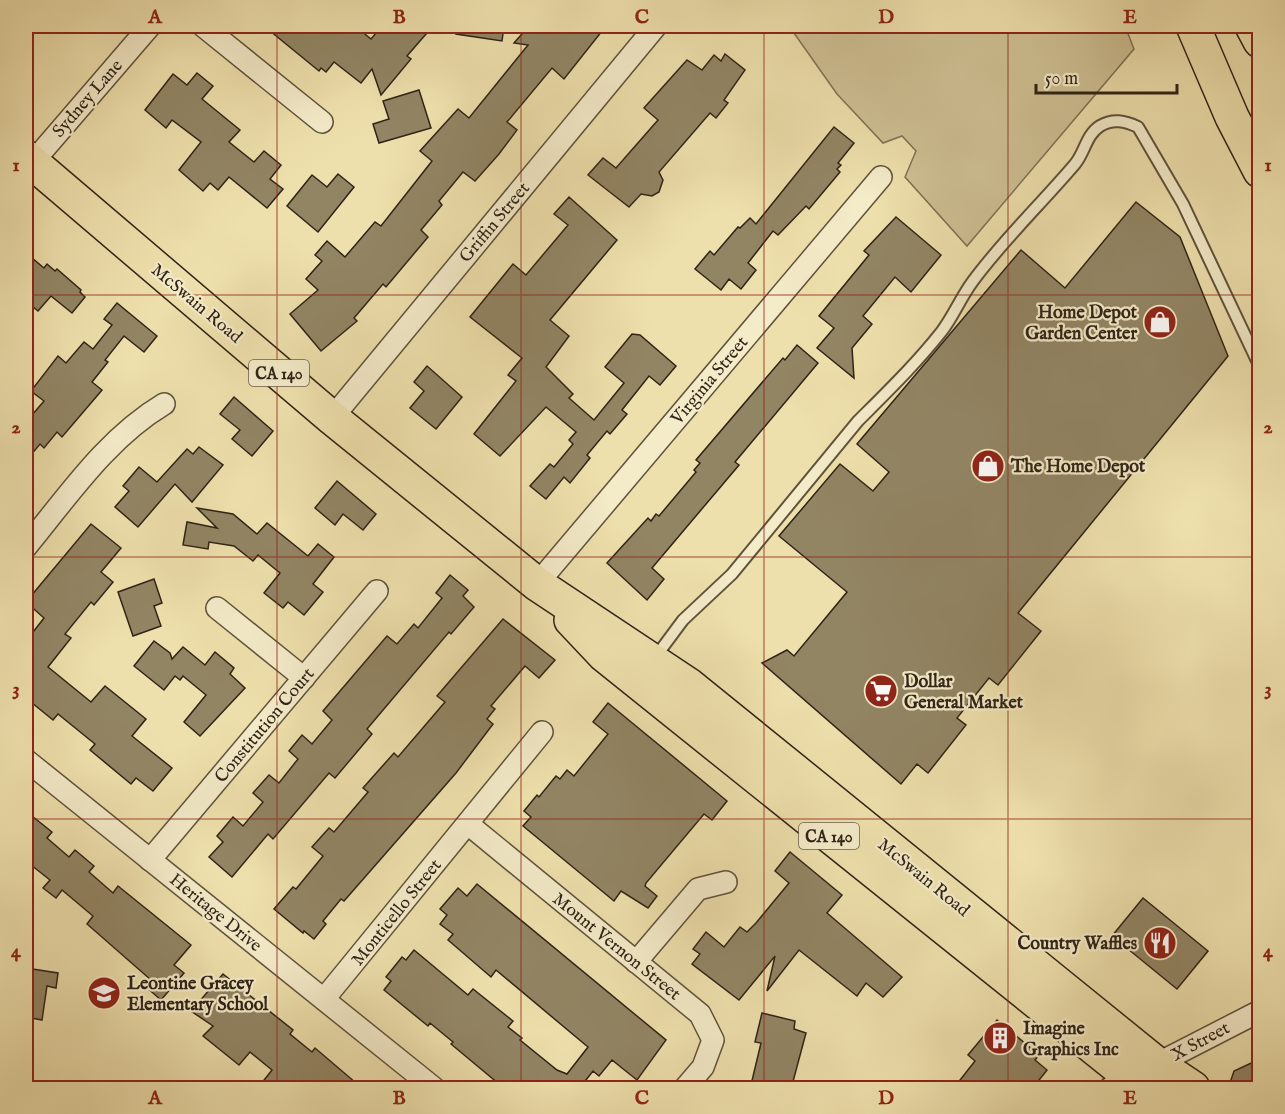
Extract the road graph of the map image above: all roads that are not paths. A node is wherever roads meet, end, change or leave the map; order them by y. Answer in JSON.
{"nodes":[{"id":1,"x":150,"y":26,"type":"edge"},
{"id":2,"x":203,"y":26,"type":"edge"},
{"id":3,"x":656,"y":26,"type":"edge"},
{"id":4,"x":1193,"y":26,"type":"edge"},
{"id":5,"x":1252,"y":26,"type":"edge"},
{"id":6,"x":1260,"y":41,"type":"edge"},
{"id":7,"x":322,"y":122,"type":"dead end"},
{"id":8,"x":28,"y":163,"type":"edge"},
{"id":9,"x":1260,"y":171,"type":"edge"},
{"id":10,"x":881,"y":177,"type":"dead end"},
{"id":11,"x":1260,"y":367,"type":"edge"},
{"id":12,"x":164,"y":404,"type":"dead end"},
{"id":13,"x":332,"y":418,"type":"junction"},
{"id":14,"x":26,"y":547,"type":"edge"},
{"id":15,"x":537,"y":584,"type":"junction"},
{"id":16,"x":377,"y":591,"type":"dead end"},
{"id":17,"x":217,"y":608,"type":"dead end"},
{"id":18,"x":653,"y":660,"type":"junction"},
{"id":19,"x":304,"y":678,"type":"junction"},
{"id":20,"x":542,"y":732,"type":"dead end"},
{"id":21,"x":26,"y":760,"type":"edge"},
{"id":22,"x":468,"y":824,"type":"junction"},
{"id":23,"x":150,"y":860,"type":"junction"},
{"id":24,"x":726,"y":882,"type":"dead end"},
{"id":25,"x":636,"y":962,"type":"junction"},
{"id":26,"x":324,"y":999,"type":"junction"},
{"id":27,"x":1260,"y":1011,"type":"edge"},
{"id":28,"x":1135,"y":1080,"type":"edge"},
{"id":29,"x":434,"y":1089,"type":"edge"},
{"id":30,"x":685,"y":1089,"type":"edge"},
{"id":31,"x":1193,"y":1089,"type":"edge"}],
"edges":[{"from":1,"to":8,"type":"street","name":"Sydney Lane"},
{"from":2,"to":7,"type":"street"},
{"from":3,"to":13,"type":"street","name":"Griffin Street"},
{"from":4,"to":9,"type":"main road"},
{"from":5,"to":6,"type":"main road"},
{"from":8,"to":13,"type":"main road","name":"McSwain Road","number":"CA 140"},
{"from":10,"to":15,"type":"street","name":"Virginia Street"},
{"from":11,"to":18,"type":"lane"},
{"from":12,"to":14,"type":"street"},
{"from":13,"to":15,"type":"main road","name":"McSwain Road","number":"CA 140"},
{"from":15,"to":18,"type":"main road","name":"McSwain Road","number":"CA 140"},
{"from":15,"to":28,"type":"main road","name":"McSwain Road","number":"CA 140"},
{"from":16,"to":19,"type":"street","name":"Constitution Court"},
{"from":17,"to":19,"type":"street"},
{"from":18,"to":28,"type":"main road","name":"McSwain Road","number":"CA 140"},
{"from":19,"to":23,"type":"street","name":"Constitution Court"},
{"from":20,"to":22,"type":"street","name":"Monticello Street"},
{"from":21,"to":23,"type":"street","name":"Heritage Drive"},
{"from":22,"to":25,"type":"street","name":"Mount Vernon Street"},
{"from":22,"to":26,"type":"street","name":"Monticello Street"},
{"from":23,"to":26,"type":"street","name":"Heritage Drive"},
{"from":24,"to":25,"type":"street"},
{"from":25,"to":30,"type":"street","name":"Mount Vernon Street"},
{"from":26,"to":29,"type":"street","name":"Heritage Drive"},
{"from":27,"to":28,"type":"street","name":"X Street"},
{"from":28,"to":31,"type":"main road","name":"McSwain Road","number":"CA 140"}]}
